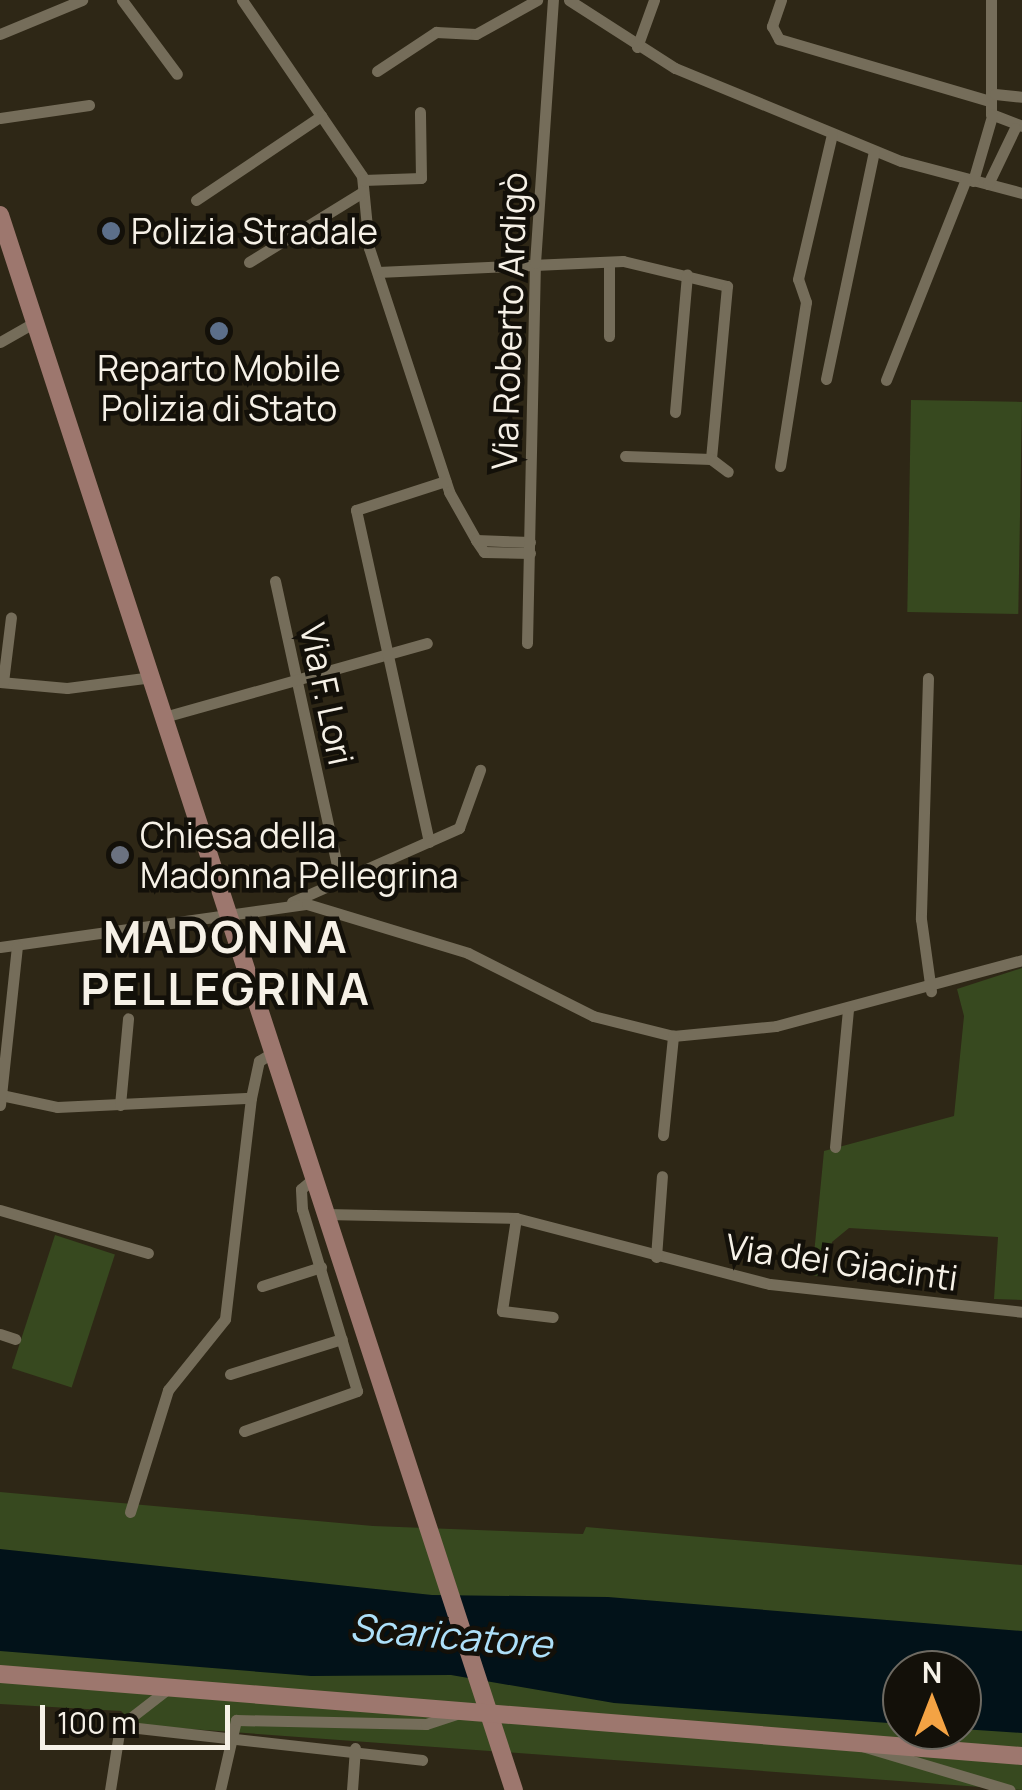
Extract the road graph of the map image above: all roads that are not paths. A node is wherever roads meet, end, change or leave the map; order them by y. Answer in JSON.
{"nodes":[{"id":1,"x":82,"y":0,"type":"edge"},
{"id":2,"x":122,"y":0,"type":"edge"},
{"id":3,"x":242,"y":0,"type":"edge"},
{"id":4,"x":538,"y":0,"type":"edge"},
{"id":5,"x":552,"y":0,"type":"edge"},
{"id":6,"x":569,"y":0,"type":"edge"},
{"id":7,"x":654,"y":0,"type":"edge"},
{"id":8,"x":781,"y":0,"type":"edge"},
{"id":9,"x":990,"y":0,"type":"edge"},
{"id":10,"x":0,"y":34,"type":"edge"},
{"id":11,"x":638,"y":47,"type":"junction"},
{"id":12,"x":377,"y":71,"type":"dead end"},
{"id":13,"x":177,"y":74,"type":"dead end"},
{"id":14,"x":1022,"y":97,"type":"edge"},
{"id":15,"x":993,"y":98,"type":"junction"},
{"id":16,"x":90,"y":104,"type":"dead end"},
{"id":17,"x":420,"y":112,"type":"dead end"},
{"id":18,"x":322,"y":116,"type":"junction"},
{"id":19,"x":992,"y":116,"type":"junction"},
{"id":20,"x":0,"y":118,"type":"edge"},
{"id":21,"x":1019,"y":127,"type":"edge"},
{"id":22,"x":832,"y":134,"type":"junction"},
{"id":23,"x":874,"y":151,"type":"junction"},
{"id":24,"x":970,"y":180,"type":"junction"},
{"id":25,"x":988,"y":184,"type":"junction"},
{"id":26,"x":364,"y":186,"type":"junction"},
{"id":27,"x":1022,"y":193,"type":"edge"},
{"id":28,"x":196,"y":200,"type":"dead end"},
{"id":29,"x":0,"y":215,"type":"edge"},
{"id":30,"x":249,"y":262,"type":"dead end"},
{"id":31,"x":609,"y":262,"type":"junction"},
{"id":32,"x":534,"y":263,"type":"junction"},
{"id":33,"x":378,"y":272,"type":"junction"},
{"id":34,"x":687,"y":275,"type":"junction"},
{"id":35,"x":36,"y":322,"type":"junction"},
{"id":36,"x":610,"y":336,"type":"dead end"},
{"id":37,"x":0,"y":342,"type":"edge"},
{"id":38,"x":826,"y":379,"type":"dead end"},
{"id":39,"x":886,"y":380,"type":"dead end"},
{"id":40,"x":675,"y":412,"type":"dead end"},
{"id":41,"x":625,"y":456,"type":"dead end"},
{"id":42,"x":711,"y":460,"type":"junction"},
{"id":43,"x":780,"y":466,"type":"dead end"},
{"id":44,"x":728,"y":472,"type":"dead end"},
{"id":45,"x":446,"y":481,"type":"junction"},
{"id":46,"x":530,"y":548,"type":"junction"},
{"id":47,"x":275,"y":581,"type":"dead end"},
{"id":48,"x":10,"y":617,"type":"dead end"},
{"id":49,"x":427,"y":643,"type":"dead end"},
{"id":50,"x":527,"y":643,"type":"dead end"},
{"id":51,"x":389,"y":653,"type":"junction"},
{"id":52,"x":152,"y":677,"type":"junction"},
{"id":53,"x":928,"y":678,"type":"dead end"},
{"id":54,"x":293,"y":679,"type":"junction"},
{"id":55,"x":1,"y":682,"type":"edge"},
{"id":56,"x":164,"y":717,"type":"junction"},
{"id":57,"x":480,"y":770,"type":"dead end"},
{"id":58,"x":429,"y":842,"type":"junction"},
{"id":59,"x":340,"y":878,"type":"junction"},
{"id":60,"x":288,"y":904,"type":"junction"},
{"id":61,"x":230,"y":921,"type":"junction"},
{"id":62,"x":17,"y":946,"type":"junction"},
{"id":63,"x":0,"y":948,"type":"edge"},
{"id":64,"x":1022,"y":960,"type":"edge"},
{"id":65,"x":931,"y":991,"type":"junction"},
{"id":66,"x":848,"y":1010,"type":"junction"},
{"id":67,"x":128,"y":1018,"type":"dead end"},
{"id":68,"x":673,"y":1036,"type":"junction"},
{"id":69,"x":272,"y":1053,"type":"junction"},
{"id":70,"x":0,"y":1059,"type":"edge"},
{"id":71,"x":0,"y":1095,"type":"edge"},
{"id":72,"x":251,"y":1098,"type":"junction"},
{"id":73,"x":120,"y":1105,"type":"junction"},
{"id":74,"x":0,"y":1106,"type":"edge"},
{"id":75,"x":663,"y":1136,"type":"dead end"},
{"id":76,"x":835,"y":1147,"type":"dead end"},
{"id":77,"x":662,"y":1176,"type":"dead end"},
{"id":78,"x":313,"y":1179,"type":"junction"},
{"id":79,"x":0,"y":1210,"type":"edge"},
{"id":80,"x":325,"y":1214,"type":"junction"},
{"id":81,"x":516,"y":1218,"type":"junction"},
{"id":82,"x":148,"y":1252,"type":"dead end"},
{"id":83,"x":656,"y":1257,"type":"junction"},
{"id":84,"x":320,"y":1268,"type":"junction"},
{"id":85,"x":262,"y":1286,"type":"dead end"},
{"id":86,"x":1022,"y":1312,"type":"edge"},
{"id":87,"x":553,"y":1317,"type":"dead end"},
{"id":88,"x":0,"y":1334,"type":"edge"},
{"id":89,"x":15,"y":1339,"type":"dead end"},
{"id":90,"x":342,"y":1339,"type":"junction"},
{"id":91,"x":230,"y":1374,"type":"dead end"},
{"id":92,"x":244,"y":1430,"type":"dead end"},
{"id":93,"x":130,"y":1512,"type":"dead end"},
{"id":94,"x":0,"y":1674,"type":"edge"},
{"id":95,"x":169,"y":1688,"type":"junction"},
{"id":96,"x":457,"y":1714,"type":"junction"},
{"id":97,"x":490,"y":1716,"type":"junction"},
{"id":98,"x":252,"y":1717,"type":"junction"},
{"id":99,"x":120,"y":1726,"type":"junction"},
{"id":100,"x":225,"y":1738,"type":"junction"},
{"id":101,"x":249,"y":1740,"type":"junction"},
{"id":102,"x":858,"y":1744,"type":"junction"},
{"id":103,"x":356,"y":1748,"type":"junction"},
{"id":104,"x":1022,"y":1756,"type":"edge"},
{"id":105,"x":422,"y":1760,"type":"dead end"},
{"id":106,"x":110,"y":1790,"type":"edge"},
{"id":107,"x":220,"y":1790,"type":"edge"},
{"id":108,"x":352,"y":1790,"type":"edge"},
{"id":109,"x":514,"y":1790,"type":"edge"},
{"id":110,"x":1010,"y":1790,"type":"edge"}],
"edges":[{"from":1,"to":10,"type":"street"},
{"from":2,"to":13,"type":"street"},
{"from":3,"to":18,"type":"street"},
{"from":4,"to":12,"type":"street"},
{"from":5,"to":32,"type":"street","name":"Via Roberto Ardigò"},
{"from":6,"to":11,"type":"street"},
{"from":7,"to":11,"type":"street"},
{"from":8,"to":15,"type":"street"},
{"from":9,"to":15,"type":"street"},
{"from":11,"to":22,"type":"street"},
{"from":14,"to":15,"type":"street"},
{"from":15,"to":19,"type":"street"},
{"from":16,"to":20,"type":"street"},
{"from":17,"to":26,"type":"street"},
{"from":18,"to":26,"type":"street"},
{"from":18,"to":28,"type":"street"},
{"from":19,"to":21,"type":"street"},
{"from":19,"to":24,"type":"street"},
{"from":21,"to":25,"type":"street"},
{"from":22,"to":23,"type":"street"},
{"from":22,"to":43,"type":"street"},
{"from":23,"to":24,"type":"street"},
{"from":23,"to":38,"type":"street"},
{"from":24,"to":25,"type":"street"},
{"from":24,"to":39,"type":"street"},
{"from":25,"to":27,"type":"street"},
{"from":26,"to":30,"type":"street"},
{"from":26,"to":33,"type":"street"},
{"from":29,"to":35,"type":"main road"},
{"from":31,"to":32,"type":"street"},
{"from":31,"to":34,"type":"street"},
{"from":31,"to":36,"type":"street"},
{"from":32,"to":33,"type":"street"},
{"from":32,"to":46,"type":"street","name":"Via Roberto Ardigò"},
{"from":33,"to":45,"type":"street"},
{"from":34,"to":40,"type":"street"},
{"from":34,"to":42,"type":"street"},
{"from":35,"to":37,"type":"street"},
{"from":35,"to":52,"type":"main road"},
{"from":41,"to":42,"type":"street"},
{"from":42,"to":44,"type":"street"},
{"from":45,"to":46,"type":"street"},
{"from":45,"to":51,"type":"street"},
{"from":46,"to":50,"type":"street","name":"Via Roberto Ardigò"},
{"from":47,"to":54,"type":"street","name":"Via F. Lori"},
{"from":48,"to":55,"type":"street"},
{"from":49,"to":51,"type":"street"},
{"from":51,"to":54,"type":"street"},
{"from":51,"to":58,"type":"street"},
{"from":52,"to":55,"type":"street"},
{"from":52,"to":56,"type":"main road"},
{"from":53,"to":65,"type":"street"},
{"from":54,"to":56,"type":"street"},
{"from":54,"to":59,"type":"street","name":"Via F. Lori"},
{"from":56,"to":61,"type":"main road"},
{"from":57,"to":58,"type":"street"},
{"from":58,"to":59,"type":"street"},
{"from":59,"to":60,"type":"street"},
{"from":60,"to":61,"type":"street"},
{"from":60,"to":68,"type":"street"},
{"from":61,"to":62,"type":"street"},
{"from":61,"to":69,"type":"main road"},
{"from":62,"to":63,"type":"street"},
{"from":62,"to":70,"type":"street"},
{"from":64,"to":65,"type":"street"},
{"from":65,"to":66,"type":"street"},
{"from":66,"to":68,"type":"street"},
{"from":66,"to":76,"type":"street"},
{"from":67,"to":73,"type":"street"},
{"from":68,"to":75,"type":"street"},
{"from":69,"to":72,"type":"street"},
{"from":69,"to":78,"type":"main road"},
{"from":70,"to":71,"type":"street"},
{"from":71,"to":73,"type":"street"},
{"from":71,"to":74,"type":"street"},
{"from":72,"to":73,"type":"street"},
{"from":72,"to":93,"type":"street"},
{"from":77,"to":83,"type":"street"},
{"from":78,"to":80,"type":"main road"},
{"from":78,"to":84,"type":"street"},
{"from":79,"to":82,"type":"street"},
{"from":80,"to":81,"type":"street","name":"Via dei Giacinti"},
{"from":80,"to":97,"type":"main road"},
{"from":81,"to":83,"type":"street","name":"Via dei Giacinti"},
{"from":81,"to":87,"type":"street"},
{"from":83,"to":86,"type":"street","name":"Via dei Giacinti"},
{"from":84,"to":85,"type":"street"},
{"from":84,"to":90,"type":"street"},
{"from":88,"to":89,"type":"street"},
{"from":90,"to":91,"type":"street"},
{"from":90,"to":92,"type":"street"},
{"from":94,"to":95,"type":"main road"},
{"from":95,"to":96,"type":"main road"},
{"from":95,"to":99,"type":"street"},
{"from":96,"to":97,"type":"main road"},
{"from":96,"to":98,"type":"street"},
{"from":97,"to":102,"type":"main road"},
{"from":97,"to":109,"type":"main road"},
{"from":98,"to":100,"type":"street"},
{"from":98,"to":101,"type":"street"},
{"from":99,"to":100,"type":"street"},
{"from":99,"to":106,"type":"street"},
{"from":100,"to":101,"type":"street"},
{"from":100,"to":107,"type":"street"},
{"from":101,"to":103,"type":"street"},
{"from":102,"to":104,"type":"main road"},
{"from":102,"to":110,"type":"street"},
{"from":103,"to":105,"type":"street"},
{"from":103,"to":108,"type":"street"}]}
